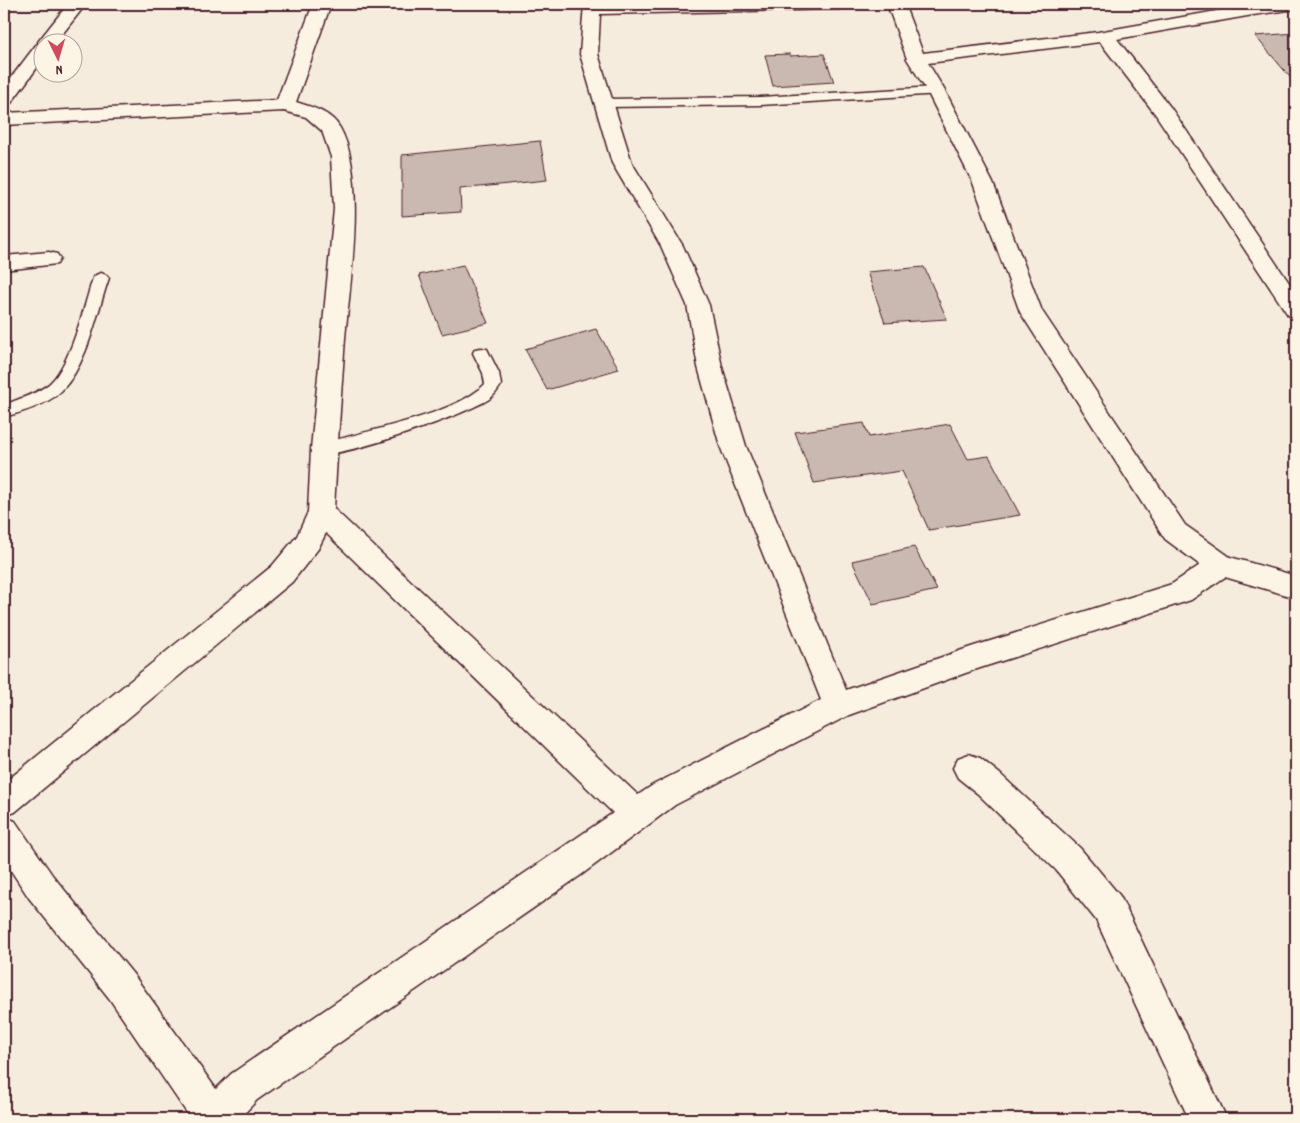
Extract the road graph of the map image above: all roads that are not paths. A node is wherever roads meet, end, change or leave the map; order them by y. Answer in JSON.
{"nodes":[{"id":1,"x":77,"y":4,"type":"edge"},
{"id":2,"x":322,"y":4,"type":"edge"},
{"id":3,"x":839,"y":4,"type":"edge"},
{"id":4,"x":896,"y":4,"type":"edge"},
{"id":5,"x":1286,"y":5,"type":"edge"},
{"id":6,"x":592,"y":6,"type":"edge"},
{"id":7,"x":55,"y":32,"type":"edge"},
{"id":8,"x":1105,"y":36,"type":"junction"},
{"id":9,"x":916,"y":59,"type":"junction"},
{"id":10,"x":32,"y":62,"type":"edge"},
{"id":11,"x":936,"y":91,"type":"junction"},
{"id":12,"x":4,"y":99,"type":"edge"},
{"id":13,"x":606,"y":103,"type":"junction"},
{"id":14,"x":285,"y":105,"type":"junction"},
{"id":15,"x":4,"y":119,"type":"edge"},
{"id":16,"x":49,"y":259,"type":"dead end"},
{"id":17,"x":4,"y":263,"type":"edge"},
{"id":18,"x":101,"y":278,"type":"dead end"},
{"id":19,"x":1296,"y":310,"type":"edge"},
{"id":20,"x":481,"y":353,"type":"dead end"},
{"id":21,"x":4,"y":411,"type":"edge"},
{"id":22,"x":324,"y":449,"type":"junction"},
{"id":23,"x":321,"y":512,"type":"junction"},
{"id":24,"x":1221,"y":566,"type":"junction"},
{"id":25,"x":1296,"y":587,"type":"edge"},
{"id":26,"x":838,"y":706,"type":"junction"},
{"id":27,"x":968,"y":768,"type":"dead end"},
{"id":28,"x":4,"y":802,"type":"edge"},
{"id":29,"x":636,"y":814,"type":"junction"},
{"id":30,"x":4,"y":832,"type":"edge"},
{"id":31,"x":213,"y":1118,"type":"edge"},
{"id":32,"x":1208,"y":1119,"type":"edge"}],
"edges":[{"from":1,"to":7,"type":"street"},
{"from":2,"to":14,"type":"street"},
{"from":3,"to":6,"type":"street"},
{"from":4,"to":9,"type":"street"},
{"from":5,"to":8,"type":"street"},
{"from":6,"to":13,"type":"street"},
{"from":8,"to":9,"type":"street"},
{"from":8,"to":19,"type":"street"},
{"from":9,"to":11,"type":"street"},
{"from":10,"to":12,"type":"street"},
{"from":11,"to":13,"type":"lane"},
{"from":11,"to":24,"type":"street"},
{"from":13,"to":26,"type":"street"},
{"from":14,"to":15,"type":"street"},
{"from":14,"to":22,"type":"street"},
{"from":16,"to":17,"type":"street"},
{"from":18,"to":21,"type":"lane"},
{"from":20,"to":22,"type":"lane"},
{"from":22,"to":23,"type":"street"},
{"from":23,"to":28,"type":"street"},
{"from":23,"to":29,"type":"street"},
{"from":24,"to":25,"type":"street"},
{"from":24,"to":26,"type":"street"},
{"from":26,"to":29,"type":"street"},
{"from":27,"to":32,"type":"street"},
{"from":29,"to":31,"type":"street"},
{"from":30,"to":31,"type":"street"}]}
